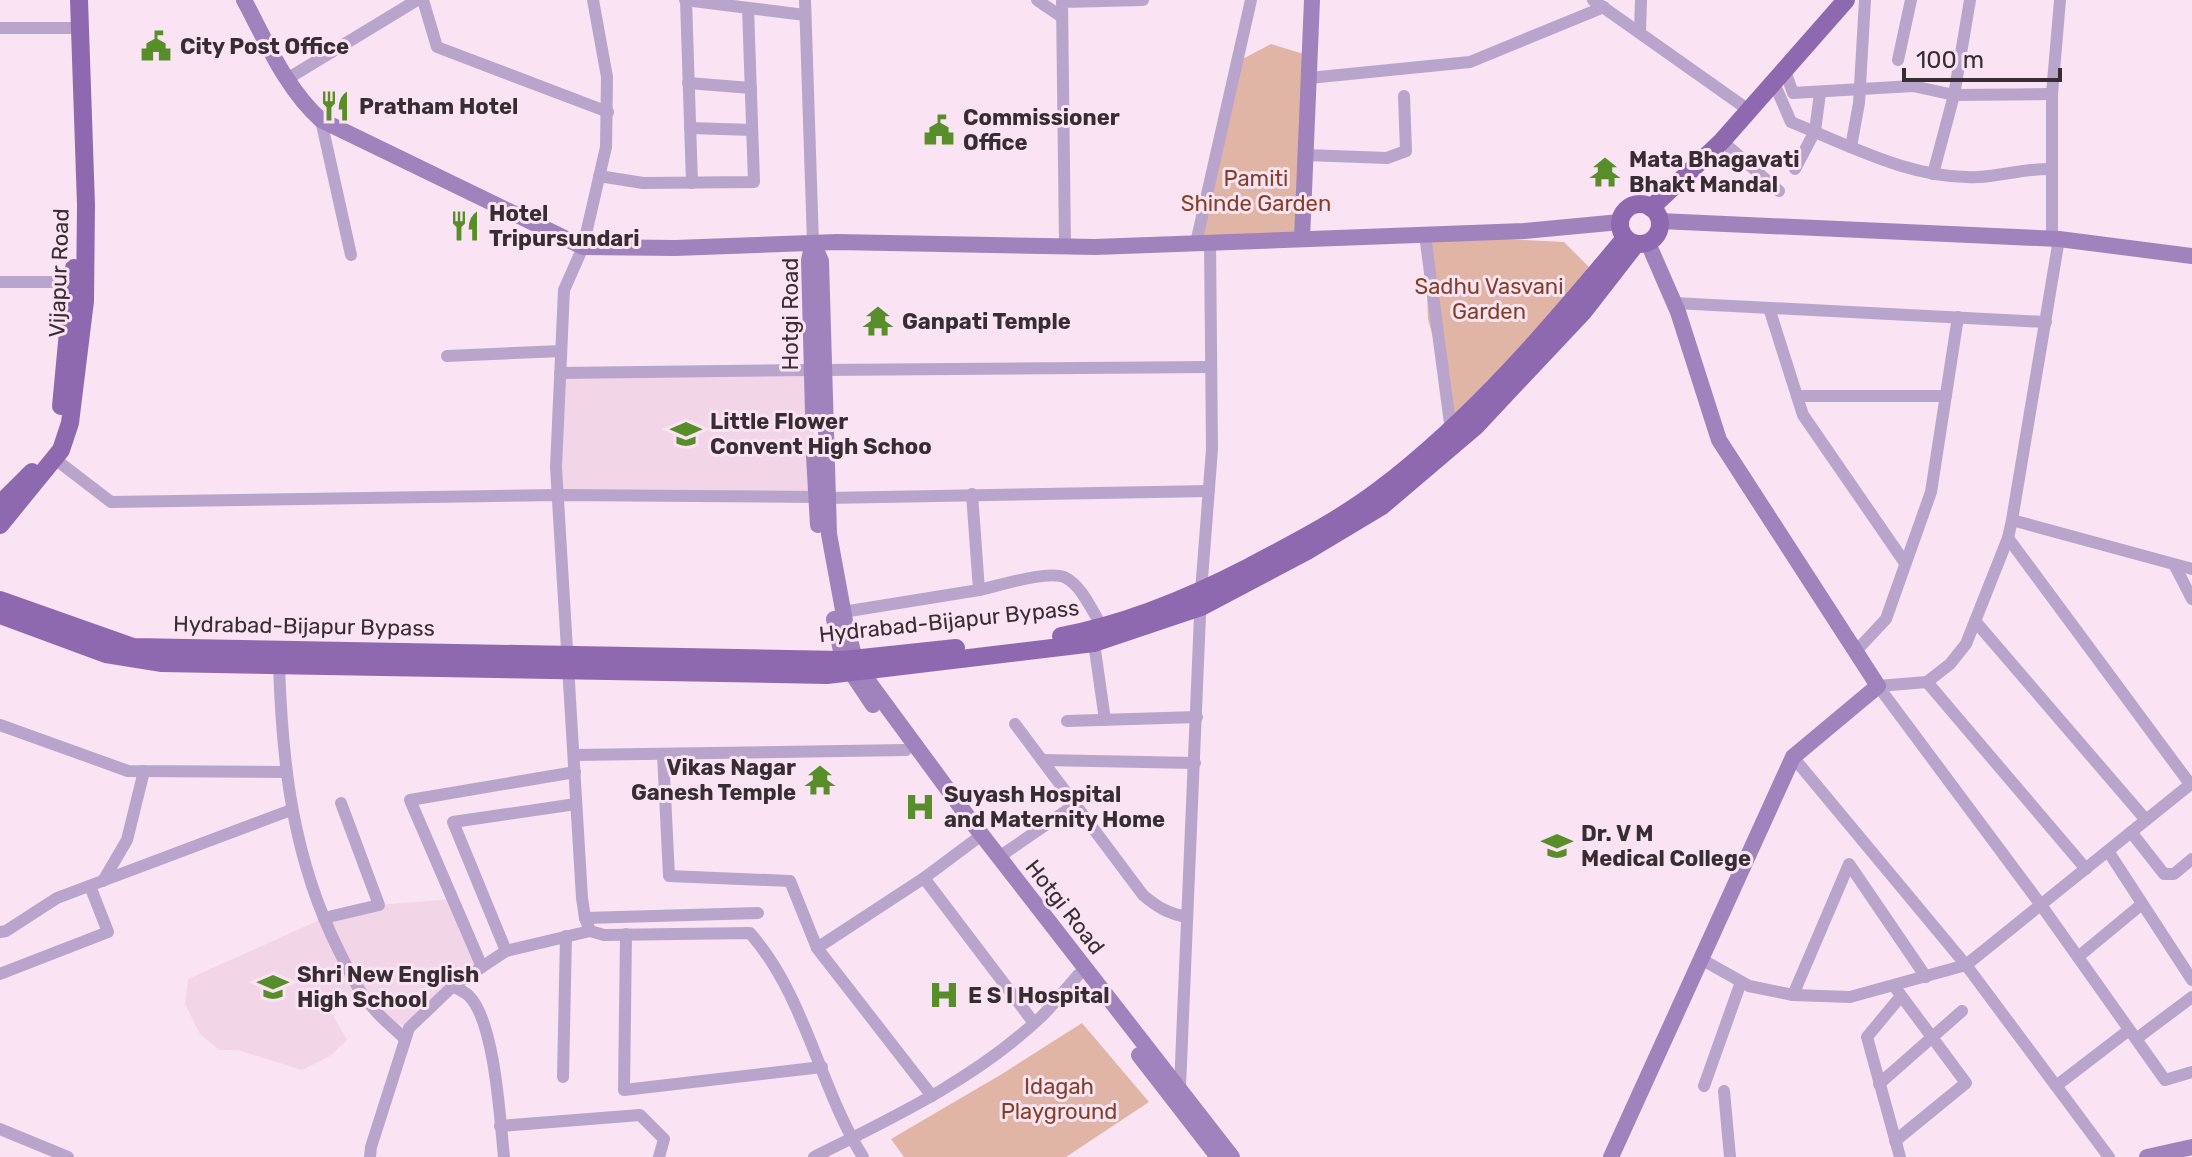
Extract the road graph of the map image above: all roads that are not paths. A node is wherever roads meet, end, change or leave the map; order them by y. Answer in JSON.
{"nodes":[{"id":1,"x":69,"y":0,"type":"edge"},
{"id":2,"x":79,"y":0,"type":"edge"},
{"id":3,"x":244,"y":0,"type":"edge"},
{"id":4,"x":420,"y":0,"type":"edge"},
{"id":5,"x":593,"y":0,"type":"edge"},
{"id":6,"x":686,"y":0,"type":"edge"},
{"id":7,"x":805,"y":0,"type":"edge"},
{"id":8,"x":1037,"y":0,"type":"edge"},
{"id":9,"x":1143,"y":0,"type":"edge"},
{"id":10,"x":1251,"y":0,"type":"edge"},
{"id":11,"x":1312,"y":0,"type":"edge"},
{"id":12,"x":1641,"y":0,"type":"edge"},
{"id":13,"x":1846,"y":0,"type":"edge"},
{"id":14,"x":1865,"y":0,"type":"edge"},
{"id":15,"x":1911,"y":0,"type":"edge"},
{"id":16,"x":1970,"y":0,"type":"edge"},
{"id":17,"x":2060,"y":0,"type":"edge"},
{"id":18,"x":1062,"y":1,"type":"edge"},
{"id":19,"x":1598,"y":4,"type":"edge"},
{"id":20,"x":748,"y":8,"type":"junction"},
{"id":21,"x":805,"y":15,"type":"junction"},
{"id":22,"x":1062,"y":17,"type":"junction"},
{"id":23,"x":0,"y":28,"type":"edge"},
{"id":24,"x":70,"y":28,"type":"junction"},
{"id":25,"x":1640,"y":32,"type":"junction"},
{"id":26,"x":1898,"y":60,"type":"dead end"},
{"id":27,"x":1779,"y":77,"type":"junction"},
{"id":28,"x":1309,"y":78,"type":"junction"},
{"id":29,"x":287,"y":79,"type":"junction"},
{"id":30,"x":688,"y":83,"type":"junction"},
{"id":31,"x":751,"y":88,"type":"junction"},
{"id":32,"x":1860,"y":91,"type":"junction"},
{"id":33,"x":1820,"y":93,"type":"junction"},
{"id":34,"x":2052,"y":94,"type":"junction"},
{"id":35,"x":1954,"y":95,"type":"junction"},
{"id":36,"x":1404,"y":96,"type":"dead end"},
{"id":37,"x":1750,"y":111,"type":"junction"},
{"id":38,"x":608,"y":112,"type":"junction"},
{"id":39,"x":321,"y":120,"type":"junction"},
{"id":40,"x":690,"y":128,"type":"junction"},
{"id":41,"x":752,"y":130,"type":"junction"},
{"id":42,"x":1815,"y":131,"type":"junction"},
{"id":43,"x":1722,"y":141,"type":"junction"},
{"id":44,"x":1851,"y":147,"type":"junction"},
{"id":45,"x":1306,"y":155,"type":"junction"},
{"id":46,"x":1795,"y":169,"type":"dead end"},
{"id":47,"x":2052,"y":169,"type":"junction"},
{"id":48,"x":1933,"y":174,"type":"junction"},
{"id":49,"x":599,"y":176,"type":"junction"},
{"id":50,"x":692,"y":183,"type":"junction"},
{"id":51,"x":1779,"y":191,"type":"dead end"},
{"id":52,"x":1656,"y":214,"type":"junction"},
{"id":53,"x":1425,"y":235,"type":"junction"},
{"id":54,"x":1632,"y":237,"type":"junction"},
{"id":55,"x":1302,"y":239,"type":"junction"},
{"id":56,"x":2055,"y":239,"type":"junction"},
{"id":57,"x":813,"y":243,"type":"junction"},
{"id":58,"x":1203,"y":243,"type":"junction"},
{"id":59,"x":1065,"y":246,"type":"junction"},
{"id":60,"x":583,"y":247,"type":"junction"},
{"id":61,"x":351,"y":255,"type":"dead end"},
{"id":62,"x":2192,"y":256,"type":"edge"},
{"id":63,"x":0,"y":282,"type":"edge"},
{"id":64,"x":74,"y":282,"type":"junction"},
{"id":65,"x":1674,"y":303,"type":"junction"},
{"id":66,"x":1769,"y":308,"type":"junction"},
{"id":67,"x":1958,"y":317,"type":"junction"},
{"id":68,"x":2046,"y":322,"type":"junction"},
{"id":69,"x":561,"y":351,"type":"junction"},
{"id":70,"x":447,"y":356,"type":"dead end"},
{"id":71,"x":1211,"y":367,"type":"junction"},
{"id":72,"x":817,"y":370,"type":"junction"},
{"id":73,"x":560,"y":373,"type":"junction"},
{"id":74,"x":1797,"y":396,"type":"junction"},
{"id":75,"x":1946,"y":396,"type":"junction"},
{"id":76,"x":1451,"y":431,"type":"junction"},
{"id":77,"x":55,"y":459,"type":"junction"},
{"id":78,"x":1209,"y":491,"type":"junction"},
{"id":79,"x":972,"y":494,"type":"junction"},
{"id":80,"x":558,"y":495,"type":"junction"},
{"id":81,"x":822,"y":498,"type":"junction"},
{"id":82,"x":0,"y":504,"type":"edge"},
{"id":83,"x":2012,"y":520,"type":"junction"},
{"id":84,"x":0,"y":525,"type":"edge"},
{"id":85,"x":2008,"y":538,"type":"junction"},
{"id":86,"x":1905,"y":563,"type":"junction"},
{"id":87,"x":2175,"y":566,"type":"junction"},
{"id":88,"x":2192,"y":569,"type":"edge"},
{"id":89,"x":979,"y":590,"type":"junction"},
{"id":90,"x":2192,"y":599,"type":"edge"},
{"id":91,"x":0,"y":600,"type":"edge"},
{"id":92,"x":1201,"y":600,"type":"junction"},
{"id":93,"x":843,"y":612,"type":"junction"},
{"id":94,"x":0,"y":615,"type":"edge"},
{"id":95,"x":1975,"y":621,"type":"junction"},
{"id":96,"x":1098,"y":636,"type":"junction"},
{"id":97,"x":1857,"y":650,"type":"junction"},
{"id":98,"x":567,"y":662,"type":"junction"},
{"id":99,"x":279,"y":664,"type":"junction"},
{"id":100,"x":853,"y":666,"type":"junction"},
{"id":101,"x":1927,"y":682,"type":"junction"},
{"id":102,"x":1878,"y":686,"type":"junction"},
{"id":103,"x":1197,"y":717,"type":"junction"},
{"id":104,"x":1105,"y":720,"type":"junction"},
{"id":105,"x":1067,"y":721,"type":"dead end"},
{"id":106,"x":1015,"y":724,"type":"dead end"},
{"id":107,"x":0,"y":725,"type":"edge"},
{"id":108,"x":906,"y":750,"type":"junction"},
{"id":109,"x":663,"y":754,"type":"junction"},
{"id":110,"x":574,"y":755,"type":"junction"},
{"id":111,"x":1793,"y":757,"type":"junction"},
{"id":112,"x":1042,"y":760,"type":"junction"},
{"id":113,"x":1195,"y":763,"type":"junction"},
{"id":114,"x":144,"y":771,"type":"junction"},
{"id":115,"x":286,"y":772,"type":"junction"},
{"id":116,"x":575,"y":772,"type":"junction"},
{"id":117,"x":2191,"y":784,"type":"edge"},
{"id":118,"x":341,"y":803,"type":"dead end"},
{"id":119,"x":576,"y":804,"type":"junction"},
{"id":120,"x":1076,"y":804,"type":"junction"},
{"id":121,"x":291,"y":810,"type":"junction"},
{"id":122,"x":2146,"y":820,"type":"junction"},
{"id":123,"x":2131,"y":832,"type":"junction"},
{"id":124,"x":975,"y":840,"type":"junction"},
{"id":125,"x":2108,"y":851,"type":"junction"},
{"id":126,"x":999,"y":857,"type":"junction"},
{"id":127,"x":2192,"y":859,"type":"edge"},
{"id":128,"x":2086,"y":869,"type":"junction"},
{"id":129,"x":924,"y":878,"type":"junction"},
{"id":130,"x":103,"y":881,"type":"junction"},
{"id":131,"x":90,"y":886,"type":"junction"},
{"id":132,"x":2142,"y":904,"type":"junction"},
{"id":133,"x":2041,"y":905,"type":"junction"},
{"id":134,"x":758,"y":913,"type":"dead end"},
{"id":135,"x":1187,"y":917,"type":"junction"},
{"id":136,"x":324,"y":918,"type":"junction"},
{"id":137,"x":588,"y":924,"type":"junction"},
{"id":138,"x":0,"y":932,"type":"edge"},
{"id":139,"x":626,"y":934,"type":"junction"},
{"id":140,"x":566,"y":936,"type":"junction"},
{"id":141,"x":817,"y":948,"type":"junction"},
{"id":142,"x":506,"y":951,"type":"junction"},
{"id":143,"x":2078,"y":957,"type":"junction"},
{"id":144,"x":1701,"y":959,"type":"junction"},
{"id":145,"x":1966,"y":965,"type":"junction"},
{"id":146,"x":482,"y":967,"type":"junction"},
{"id":147,"x":0,"y":974,"type":"edge"},
{"id":148,"x":1078,"y":975,"type":"junction"},
{"id":149,"x":1926,"y":977,"type":"junction"},
{"id":150,"x":2192,"y":980,"type":"edge"},
{"id":151,"x":1741,"y":982,"type":"junction"},
{"id":152,"x":453,"y":986,"type":"junction"},
{"id":153,"x":1898,"y":991,"type":"junction"},
{"id":154,"x":1793,"y":995,"type":"junction"},
{"id":155,"x":2192,"y":997,"type":"edge"},
{"id":156,"x":1962,"y":1011,"type":"dead end"},
{"id":157,"x":1034,"y":1023,"type":"junction"},
{"id":158,"x":2133,"y":1034,"type":"junction"},
{"id":159,"x":1932,"y":1037,"type":"junction"},
{"id":160,"x":405,"y":1039,"type":"junction"},
{"id":161,"x":822,"y":1067,"type":"junction"},
{"id":162,"x":2192,"y":1072,"type":"edge"},
{"id":163,"x":563,"y":1077,"type":"dead end"},
{"id":164,"x":1879,"y":1084,"type":"junction"},
{"id":165,"x":1704,"y":1086,"type":"dead end"},
{"id":166,"x":2056,"y":1086,"type":"junction"},
{"id":167,"x":1180,"y":1087,"type":"junction"},
{"id":168,"x":1724,"y":1091,"type":"dead end"},
{"id":169,"x":932,"y":1096,"type":"junction"},
{"id":170,"x":500,"y":1126,"type":"junction"},
{"id":171,"x":0,"y":1129,"type":"edge"},
{"id":172,"x":852,"y":1139,"type":"junction"},
{"id":173,"x":1895,"y":1141,"type":"junction"},
{"id":174,"x":2183,"y":1152,"type":"edge"},
{"id":175,"x":68,"y":1157,"type":"edge"},
{"id":176,"x":370,"y":1157,"type":"edge"},
{"id":177,"x":504,"y":1157,"type":"edge"},
{"id":178,"x":659,"y":1157,"type":"edge"},
{"id":179,"x":814,"y":1157,"type":"edge"},
{"id":180,"x":863,"y":1157,"type":"edge"},
{"id":181,"x":1218,"y":1157,"type":"edge"},
{"id":182,"x":1232,"y":1157,"type":"edge"},
{"id":183,"x":1611,"y":1157,"type":"edge"},
{"id":184,"x":1730,"y":1157,"type":"edge"},
{"id":185,"x":1900,"y":1157,"type":"edge"},
{"id":186,"x":2109,"y":1157,"type":"edge"},
{"id":187,"x":2147,"y":1157,"type":"edge"}],
"edges":[{"from":1,"to":24,"type":"main road","name":"Vijapur Road"},
{"from":2,"to":77,"type":"main road","name":"Vijapur Road"},
{"from":3,"to":29,"type":"main road"},
{"from":4,"to":29,"type":"street"},
{"from":4,"to":38,"type":"street"},
{"from":5,"to":38,"type":"street"},
{"from":6,"to":20,"type":"street"},
{"from":6,"to":30,"type":"street"},
{"from":7,"to":21,"type":"street"},
{"from":8,"to":22,"type":"street"},
{"from":9,"to":18,"type":"street"},
{"from":10,"to":58,"type":"street"},
{"from":11,"to":28,"type":"main road"},
{"from":12,"to":25,"type":"street"},
{"from":13,"to":27,"type":"main road"},
{"from":14,"to":32,"type":"street"},
{"from":15,"to":26,"type":"street"},
{"from":16,"to":35,"type":"street"},
{"from":17,"to":34,"type":"street"},
{"from":18,"to":22,"type":"street"},
{"from":19,"to":25,"type":"street"},
{"from":19,"to":28,"type":"street"},
{"from":20,"to":21,"type":"street"},
{"from":20,"to":31,"type":"street"},
{"from":21,"to":57,"type":"street"},
{"from":22,"to":59,"type":"street"},
{"from":23,"to":24,"type":"street"},
{"from":24,"to":64,"type":"main road","name":"Vijapur Road"},
{"from":25,"to":37,"type":"street"},
{"from":27,"to":33,"type":"street"},
{"from":27,"to":37,"type":"main road"},
{"from":27,"to":42,"type":"street"},
{"from":28,"to":45,"type":"main road"},
{"from":29,"to":39,"type":"main road"},
{"from":30,"to":31,"type":"street"},
{"from":30,"to":40,"type":"street"},
{"from":31,"to":41,"type":"street"},
{"from":32,"to":33,"type":"street"},
{"from":32,"to":35,"type":"street"},
{"from":32,"to":44,"type":"street"},
{"from":33,"to":42,"type":"street"},
{"from":34,"to":35,"type":"street"},
{"from":34,"to":47,"type":"street"},
{"from":35,"to":48,"type":"street"},
{"from":36,"to":45,"type":"street"},
{"from":37,"to":43,"type":"main road"},
{"from":38,"to":49,"type":"street"},
{"from":39,"to":60,"type":"main road"},
{"from":39,"to":61,"type":"street"},
{"from":40,"to":41,"type":"street"},
{"from":40,"to":50,"type":"street"},
{"from":41,"to":50,"type":"street"},
{"from":42,"to":44,"type":"street"},
{"from":42,"to":46,"type":"street"},
{"from":43,"to":51,"type":"street"},
{"from":43,"to":52,"type":"main road"},
{"from":44,"to":48,"type":"street"},
{"from":45,"to":55,"type":"main road"},
{"from":47,"to":48,"type":"street"},
{"from":47,"to":56,"type":"street"},
{"from":49,"to":50,"type":"street"},
{"from":49,"to":60,"type":"street"},
{"from":52,"to":54,"type":"main road"},
{"from":52,"to":54,"type":"main road"},
{"from":52,"to":56,"type":"main road"},
{"from":53,"to":54,"type":"main road"},
{"from":53,"to":55,"type":"main road"},
{"from":53,"to":76,"type":"street"},
{"from":54,"to":65,"type":"main road"},
{"from":54,"to":76,"type":"main road","name":"Hydrabad-Bijapur Bypass"},
{"from":54,"to":92,"type":"main road"},
{"from":55,"to":58,"type":"main road"},
{"from":56,"to":62,"type":"main road"},
{"from":56,"to":68,"type":"street"},
{"from":57,"to":59,"type":"main road"},
{"from":57,"to":60,"type":"main road"},
{"from":57,"to":72,"type":"main road","name":"Hotgi Road"},
{"from":58,"to":59,"type":"main road"},
{"from":58,"to":71,"type":"street"},
{"from":60,"to":69,"type":"street"},
{"from":63,"to":64,"type":"street"},
{"from":64,"to":82,"type":"main road","name":"Vijapur Road"},
{"from":65,"to":66,"type":"street"},
{"from":65,"to":97,"type":"main road"},
{"from":66,"to":67,"type":"street"},
{"from":66,"to":74,"type":"street"},
{"from":67,"to":68,"type":"street"},
{"from":67,"to":75,"type":"street"},
{"from":68,"to":83,"type":"street"},
{"from":69,"to":70,"type":"street"},
{"from":69,"to":73,"type":"street"},
{"from":71,"to":72,"type":"street"},
{"from":71,"to":78,"type":"street"},
{"from":72,"to":73,"type":"street"},
{"from":72,"to":81,"type":"main road","name":"Hotgi Road"},
{"from":73,"to":80,"type":"street"},
{"from":74,"to":75,"type":"street"},
{"from":74,"to":86,"type":"street"},
{"from":75,"to":86,"type":"street"},
{"from":76,"to":92,"type":"main road","name":"Hydrabad-Bijapur Bypass"},
{"from":77,"to":80,"type":"street"},
{"from":77,"to":84,"type":"main road","name":"Vijapur Road"},
{"from":78,"to":79,"type":"street"},
{"from":78,"to":92,"type":"street"},
{"from":79,"to":81,"type":"street"},
{"from":79,"to":89,"type":"street"},
{"from":80,"to":81,"type":"street"},
{"from":80,"to":98,"type":"street"},
{"from":81,"to":93,"type":"main road","name":"Hotgi Road"},
{"from":81,"to":100,"type":"main road","name":"Hotgi Road"},
{"from":83,"to":85,"type":"street"},
{"from":83,"to":87,"type":"street"},
{"from":85,"to":95,"type":"street"},
{"from":85,"to":117,"type":"street"},
{"from":86,"to":97,"type":"street"},
{"from":87,"to":88,"type":"street"},
{"from":87,"to":90,"type":"street"},
{"from":89,"to":93,"type":"street"},
{"from":89,"to":96,"type":"street"},
{"from":91,"to":98,"type":"main road","name":"Hydrabad-Bijapur Bypass"},
{"from":92,"to":96,"type":"main road","name":"Hydrabad-Bijapur Bypass"},
{"from":92,"to":103,"type":"street"},
{"from":93,"to":100,"type":"main road","name":"Hotgi Road"},
{"from":94,"to":99,"type":"main road"},
{"from":95,"to":101,"type":"street"},
{"from":95,"to":122,"type":"street"},
{"from":96,"to":100,"type":"main road","name":"Hydrabad-Bijapur Bypass"},
{"from":96,"to":104,"type":"street"},
{"from":97,"to":102,"type":"main road"},
{"from":98,"to":99,"type":"main road"},
{"from":98,"to":100,"type":"main road","name":"Hydrabad-Bijapur Bypass"},
{"from":98,"to":110,"type":"street"},
{"from":99,"to":115,"type":"street"},
{"from":100,"to":108,"type":"main road","name":"Hotgi Road"},
{"from":100,"to":126,"type":"main road","name":"Hotgi Road"},
{"from":101,"to":102,"type":"street"},
{"from":101,"to":128,"type":"street"},
{"from":102,"to":111,"type":"main road"},
{"from":102,"to":133,"type":"street"},
{"from":103,"to":104,"type":"street"},
{"from":103,"to":113,"type":"street"},
{"from":104,"to":105,"type":"street"},
{"from":106,"to":112,"type":"street"},
{"from":107,"to":114,"type":"street"},
{"from":108,"to":109,"type":"street"},
{"from":108,"to":124,"type":"main road","name":"Hotgi Road"},
{"from":109,"to":110,"type":"street"},
{"from":109,"to":141,"type":"street"},
{"from":110,"to":116,"type":"street"},
{"from":111,"to":144,"type":"main road"},
{"from":111,"to":145,"type":"street"},
{"from":112,"to":113,"type":"street"},
{"from":112,"to":120,"type":"street"},
{"from":113,"to":135,"type":"street"},
{"from":114,"to":115,"type":"street"},
{"from":114,"to":130,"type":"street"},
{"from":115,"to":121,"type":"street"},
{"from":116,"to":119,"type":"street"},
{"from":116,"to":146,"type":"street"},
{"from":117,"to":122,"type":"street"},
{"from":118,"to":136,"type":"street"},
{"from":119,"to":137,"type":"street"},
{"from":119,"to":142,"type":"street"},
{"from":120,"to":126,"type":"street"},
{"from":120,"to":135,"type":"street"},
{"from":121,"to":130,"type":"street"},
{"from":121,"to":136,"type":"street"},
{"from":122,"to":123,"type":"street"},
{"from":123,"to":125,"type":"street"},
{"from":123,"to":127,"type":"street"},
{"from":124,"to":129,"type":"street"},
{"from":124,"to":148,"type":"main road","name":"Hotgi Road"},
{"from":125,"to":128,"type":"street"},
{"from":125,"to":132,"type":"street"},
{"from":126,"to":167,"type":"main road","name":"Hotgi Road"},
{"from":128,"to":133,"type":"street"},
{"from":129,"to":141,"type":"street"},
{"from":129,"to":157,"type":"street"},
{"from":130,"to":131,"type":"street"},
{"from":131,"to":138,"type":"street"},
{"from":131,"to":147,"type":"street"},
{"from":132,"to":143,"type":"street"},
{"from":132,"to":150,"type":"street"},
{"from":133,"to":143,"type":"street"},
{"from":133,"to":145,"type":"street"},
{"from":134,"to":137,"type":"street"},
{"from":135,"to":167,"type":"street"},
{"from":136,"to":160,"type":"street"},
{"from":137,"to":139,"type":"street"},
{"from":137,"to":140,"type":"street"},
{"from":139,"to":161,"type":"street"},
{"from":139,"to":161,"type":"street"},
{"from":140,"to":142,"type":"street"},
{"from":140,"to":163,"type":"street"},
{"from":141,"to":169,"type":"street"},
{"from":142,"to":146,"type":"street"},
{"from":143,"to":158,"type":"street"},
{"from":144,"to":151,"type":"street"},
{"from":144,"to":183,"type":"main road"},
{"from":145,"to":149,"type":"street"},
{"from":145,"to":166,"type":"street"},
{"from":146,"to":152,"type":"street"},
{"from":148,"to":157,"type":"street"},
{"from":148,"to":181,"type":"main road","name":"Hotgi Road"},
{"from":149,"to":153,"type":"street"},
{"from":149,"to":154,"type":"street"},
{"from":151,"to":154,"type":"street"},
{"from":151,"to":165,"type":"street"},
{"from":152,"to":160,"type":"street"},
{"from":152,"to":170,"type":"street"},
{"from":153,"to":154,"type":"street"},
{"from":153,"to":159,"type":"street"},
{"from":153,"to":164,"type":"street"},
{"from":155,"to":158,"type":"street"},
{"from":156,"to":159,"type":"street"},
{"from":157,"to":169,"type":"street"},
{"from":158,"to":162,"type":"street"},
{"from":158,"to":166,"type":"street"},
{"from":159,"to":164,"type":"street"},
{"from":159,"to":173,"type":"street"},
{"from":160,"to":176,"type":"street"},
{"from":161,"to":172,"type":"street"},
{"from":164,"to":173,"type":"street"},
{"from":166,"to":186,"type":"street"},
{"from":167,"to":182,"type":"main road","name":"Hotgi Road"},
{"from":168,"to":184,"type":"street"},
{"from":169,"to":172,"type":"street"},
{"from":170,"to":177,"type":"street"},
{"from":170,"to":178,"type":"street"},
{"from":171,"to":175,"type":"street"},
{"from":172,"to":179,"type":"street"},
{"from":172,"to":180,"type":"street"},
{"from":173,"to":185,"type":"street"},
{"from":174,"to":187,"type":"main road"}]}
